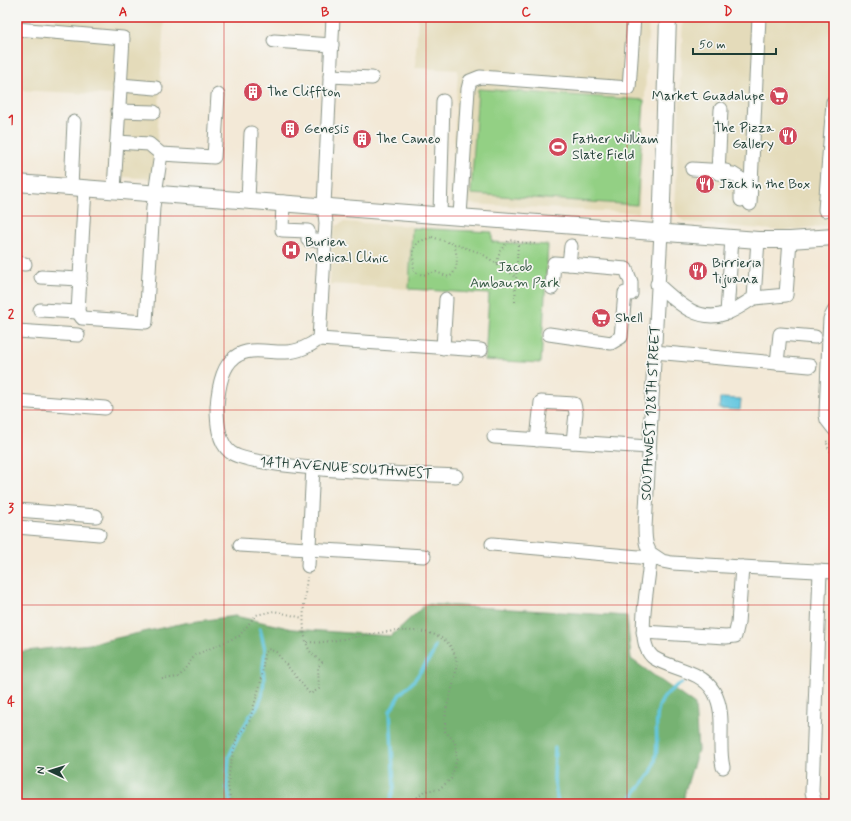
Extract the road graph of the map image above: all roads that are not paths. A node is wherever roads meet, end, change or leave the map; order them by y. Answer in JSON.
{"nodes":[{"id":1,"x":333,"y":17,"type":"edge"},
{"id":2,"x":634,"y":17,"type":"edge"},
{"id":3,"x":668,"y":17,"type":"edge"},
{"id":4,"x":759,"y":17,"type":"edge"},
{"id":5,"x":17,"y":29,"type":"edge"},
{"id":6,"x":274,"y":41,"type":"dead end"},
{"id":7,"x":332,"y":45,"type":"junction"},
{"id":8,"x":330,"y":76,"type":"junction"},
{"id":9,"x":372,"y":78,"type":"dead end"},
{"id":10,"x":120,"y":85,"type":"junction"},
{"id":11,"x":156,"y":88,"type":"dead end"},
{"id":12,"x":218,"y":95,"type":"dead end"},
{"id":13,"x":442,"y":101,"type":"dead end"},
{"id":14,"x":833,"y":102,"type":"edge"},
{"id":15,"x":721,"y":109,"type":"dead end"},
{"id":16,"x":118,"y":111,"type":"junction"},
{"id":17,"x":154,"y":112,"type":"dead end"},
{"id":18,"x":74,"y":122,"type":"dead end"},
{"id":19,"x":251,"y":133,"type":"dead end"},
{"id":20,"x":117,"y":142,"type":"junction"},
{"id":21,"x":161,"y":154,"type":"junction"},
{"id":22,"x":718,"y":170,"type":"junction"},
{"id":23,"x":693,"y":171,"type":"dead end"},
{"id":24,"x":752,"y":172,"type":"junction"},
{"id":25,"x":17,"y":183,"type":"edge"},
{"id":26,"x":78,"y":187,"type":"junction"},
{"id":27,"x":114,"y":190,"type":"junction"},
{"id":28,"x":155,"y":193,"type":"junction"},
{"id":29,"x":248,"y":200,"type":"junction"},
{"id":30,"x":283,"y":202,"type":"junction"},
{"id":31,"x":324,"y":205,"type":"junction"},
{"id":32,"x":825,"y":210,"type":"dead end"},
{"id":33,"x":440,"y":215,"type":"junction"},
{"id":34,"x":460,"y":216,"type":"junction"},
{"id":35,"x":661,"y":232,"type":"junction"},
{"id":36,"x":834,"y":237,"type":"edge"},
{"id":37,"x":732,"y":238,"type":"junction"},
{"id":38,"x":325,"y":240,"type":"junction"},
{"id":39,"x":758,"y":240,"type":"junction"},
{"id":40,"x":790,"y":240,"type":"junction"},
{"id":41,"x":571,"y":246,"type":"dead end"},
{"id":42,"x":569,"y":264,"type":"junction"},
{"id":43,"x":42,"y":277,"type":"dead end"},
{"id":44,"x":80,"y":279,"type":"junction"},
{"id":45,"x":657,"y":284,"type":"junction"},
{"id":46,"x":552,"y":288,"type":"dead end"},
{"id":47,"x":754,"y":298,"type":"junction"},
{"id":48,"x":446,"y":299,"type":"dead end"},
{"id":49,"x":40,"y":310,"type":"dead end"},
{"id":50,"x":834,"y":311,"type":"edge"},
{"id":51,"x":78,"y":312,"type":"junction"},
{"id":52,"x":727,"y":313,"type":"junction"},
{"id":53,"x":17,"y":331,"type":"edge"},
{"id":54,"x":549,"y":334,"type":"dead end"},
{"id":55,"x":78,"y":336,"type":"dead end"},
{"id":56,"x":815,"y":337,"type":"dead end"},
{"id":57,"x":831,"y":337,"type":"edge"},
{"id":58,"x":319,"y":339,"type":"junction"},
{"id":59,"x":443,"y":348,"type":"junction"},
{"id":60,"x":481,"y":350,"type":"dead end"},
{"id":61,"x":654,"y":352,"type":"junction"},
{"id":62,"x":777,"y":363,"type":"junction"},
{"id":63,"x":810,"y":366,"type":"dead end"},
{"id":64,"x":17,"y":401,"type":"edge"},
{"id":65,"x":105,"y":408,"type":"dead end"},
{"id":66,"x":834,"y":429,"type":"edge"},
{"id":67,"x":494,"y":437,"type":"dead end"},
{"id":68,"x":537,"y":440,"type":"junction"},
{"id":69,"x":573,"y":442,"type":"junction"},
{"id":70,"x":649,"y":447,"type":"junction"},
{"id":71,"x":313,"y":467,"type":"junction"},
{"id":72,"x":456,"y":476,"type":"dead end"},
{"id":73,"x":17,"y":510,"type":"edge"},
{"id":74,"x":96,"y":516,"type":"dead end"},
{"id":75,"x":17,"y":527,"type":"edge"},
{"id":76,"x":99,"y":534,"type":"dead end"},
{"id":77,"x":492,"y":544,"type":"dead end"},
{"id":78,"x":240,"y":545,"type":"dead end"},
{"id":79,"x":309,"y":550,"type":"junction"},
{"id":80,"x":650,"y":555,"type":"junction"},
{"id":81,"x":424,"y":556,"type":"dead end"},
{"id":82,"x":308,"y":566,"type":"road end"},
{"id":83,"x":742,"y":567,"type":"junction"},
{"id":84,"x":820,"y":571,"type":"junction"},
{"id":85,"x":834,"y":572,"type":"edge"},
{"id":86,"x":643,"y":632,"type":"junction"},
{"id":87,"x":723,"y":767,"type":"dead end"},
{"id":88,"x":815,"y":804,"type":"edge"}],
"edges":[{"from":1,"to":7,"type":"street"},
{"from":2,"to":34,"type":"street"},
{"from":3,"to":35,"type":"main road","name":"SOUTHWEST 128TH STREET"},
{"from":4,"to":24,"type":"street"},
{"from":5,"to":10,"type":"street"},
{"from":6,"to":7,"type":"street"},
{"from":7,"to":8,"type":"street"},
{"from":8,"to":9,"type":"street"},
{"from":8,"to":31,"type":"street"},
{"from":10,"to":11,"type":"street"},
{"from":10,"to":16,"type":"street"},
{"from":12,"to":21,"type":"street"},
{"from":13,"to":33,"type":"street"},
{"from":14,"to":32,"type":"street"},
{"from":15,"to":22,"type":"street"},
{"from":16,"to":17,"type":"street"},
{"from":16,"to":20,"type":"street"},
{"from":18,"to":26,"type":"street"},
{"from":19,"to":29,"type":"street"},
{"from":20,"to":21,"type":"street"},
{"from":20,"to":27,"type":"street"},
{"from":21,"to":28,"type":"street"},
{"from":22,"to":23,"type":"street"},
{"from":22,"to":24,"type":"street"},
{"from":22,"to":24,"type":"street"},
{"from":25,"to":26,"type":"main road"},
{"from":26,"to":27,"type":"main road"},
{"from":26,"to":44,"type":"street"},
{"from":27,"to":28,"type":"main road"},
{"from":28,"to":29,"type":"main road"},
{"from":28,"to":51,"type":"street"},
{"from":29,"to":30,"type":"main road"},
{"from":30,"to":31,"type":"main road"},
{"from":30,"to":38,"type":"street"},
{"from":31,"to":33,"type":"main road"},
{"from":31,"to":38,"type":"street"},
{"from":33,"to":34,"type":"main road"},
{"from":34,"to":35,"type":"main road"},
{"from":35,"to":37,"type":"main road"},
{"from":35,"to":45,"type":"street","name":"SOUTHWEST 128TH STREET"},
{"from":36,"to":40,"type":"main road"},
{"from":37,"to":39,"type":"main road"},
{"from":37,"to":52,"type":"street"},
{"from":38,"to":58,"type":"street"},
{"from":39,"to":40,"type":"main road"},
{"from":39,"to":47,"type":"street"},
{"from":40,"to":47,"type":"street"},
{"from":41,"to":42,"type":"street"},
{"from":42,"to":46,"type":"street"},
{"from":42,"to":54,"type":"street"},
{"from":43,"to":44,"type":"street"},
{"from":44,"to":51,"type":"street"},
{"from":45,"to":52,"type":"street"},
{"from":45,"to":61,"type":"street","name":"SOUTHWEST 128TH STREET"},
{"from":47,"to":52,"type":"street"},
{"from":48,"to":59,"type":"street"},
{"from":49,"to":51,"type":"street"},
{"from":50,"to":57,"type":"street"},
{"from":53,"to":55,"type":"street"},
{"from":56,"to":62,"type":"street"},
{"from":57,"to":66,"type":"street"},
{"from":58,"to":59,"type":"street"},
{"from":58,"to":71,"type":"street","name":"14TH AVENUE SOUTHWEST"},
{"from":59,"to":60,"type":"street"},
{"from":61,"to":62,"type":"street"},
{"from":61,"to":70,"type":"street","name":"SOUTHWEST 128TH STREET"},
{"from":62,"to":63,"type":"street"},
{"from":64,"to":65,"type":"street"},
{"from":67,"to":68,"type":"street"},
{"from":68,"to":69,"type":"street"},
{"from":68,"to":69,"type":"street"},
{"from":69,"to":70,"type":"street"},
{"from":70,"to":80,"type":"street","name":"SOUTHWEST 128TH STREET"},
{"from":71,"to":72,"type":"street","name":"14TH AVENUE SOUTHWEST"},
{"from":71,"to":79,"type":"street"},
{"from":73,"to":74,"type":"street"},
{"from":75,"to":76,"type":"street"},
{"from":77,"to":80,"type":"street"},
{"from":78,"to":79,"type":"street"},
{"from":79,"to":81,"type":"street"},
{"from":79,"to":82,"type":"street"},
{"from":80,"to":83,"type":"street"},
{"from":80,"to":86,"type":"street","name":"SOUTHWEST 128TH STREET"},
{"from":83,"to":84,"type":"street"},
{"from":83,"to":86,"type":"street"},
{"from":84,"to":85,"type":"street"},
{"from":84,"to":88,"type":"street"},
{"from":86,"to":87,"type":"street","name":"SOUTHWEST 128TH STREET"}]}
